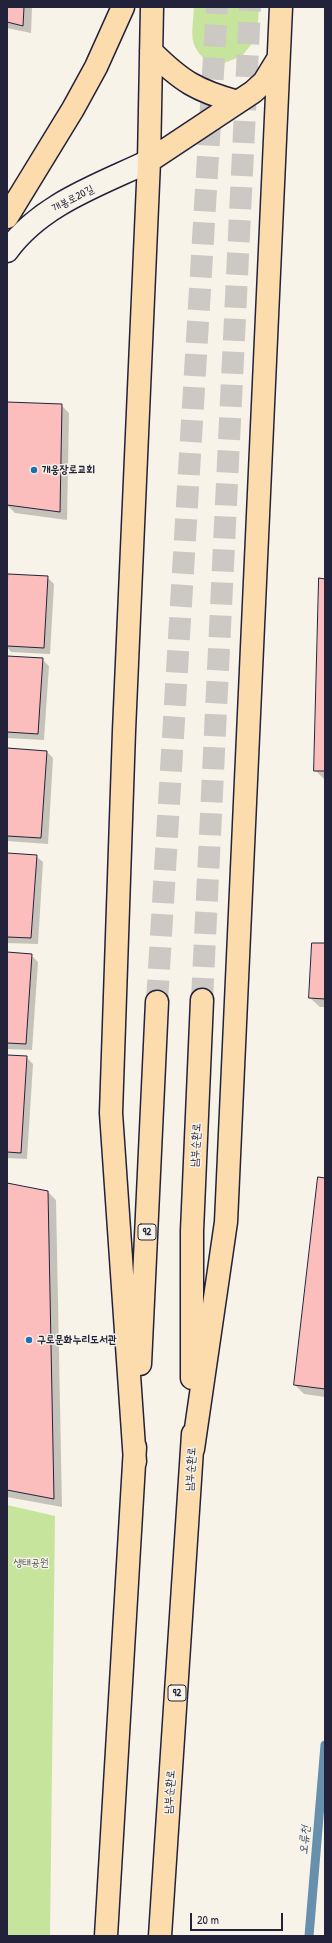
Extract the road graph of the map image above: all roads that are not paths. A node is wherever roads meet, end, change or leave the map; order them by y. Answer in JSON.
{"nodes":[{"id":1,"x":123,"y":7,"type":"edge"},
{"id":2,"x":152,"y":7,"type":"edge"},
{"id":3,"x":281,"y":7,"type":"edge"},
{"id":4,"x":151,"y":51,"type":"junction"},
{"id":5,"x":278,"y":58,"type":"junction"},
{"id":6,"x":238,"y":102,"type":"junction"},
{"id":7,"x":149,"y":161,"type":"junction"},
{"id":8,"x":7,"y":217,"type":"edge"},
{"id":9,"x":7,"y":251,"type":"edge"},
{"id":10,"x":202,"y":1000,"type":"tunnel mouth"},
{"id":11,"x":157,"y":1002,"type":"tunnel mouth"},
{"id":12,"x":193,"y":1449,"type":"junction"},
{"id":13,"x":134,"y":1462,"type":"junction"},
{"id":14,"x":106,"y":1936,"type":"edge"},
{"id":15,"x":160,"y":1936,"type":"edge"}],
"edges":[{"from":1,"to":8,"type":"main road"},
{"from":2,"to":4,"type":"main road"},
{"from":3,"to":5,"type":"main road"},
{"from":4,"to":6,"type":"main road"},
{"from":4,"to":7,"type":"main road"},
{"from":5,"to":6,"type":"main road"},
{"from":5,"to":12,"type":"main road"},
{"from":6,"to":7,"type":"main road"},
{"from":7,"to":9,"type":"street","name":"개봉로20길"},
{"from":7,"to":13,"type":"main road"},
{"from":10,"to":12,"type":"main road","name":"남부순환로","number":"92"},
{"from":11,"to":13,"type":"main road","number":"92"},
{"from":12,"to":15,"type":"main road","name":"남부순환로","number":"92"},
{"from":13,"to":14,"type":"main road","number":"92"}]}
